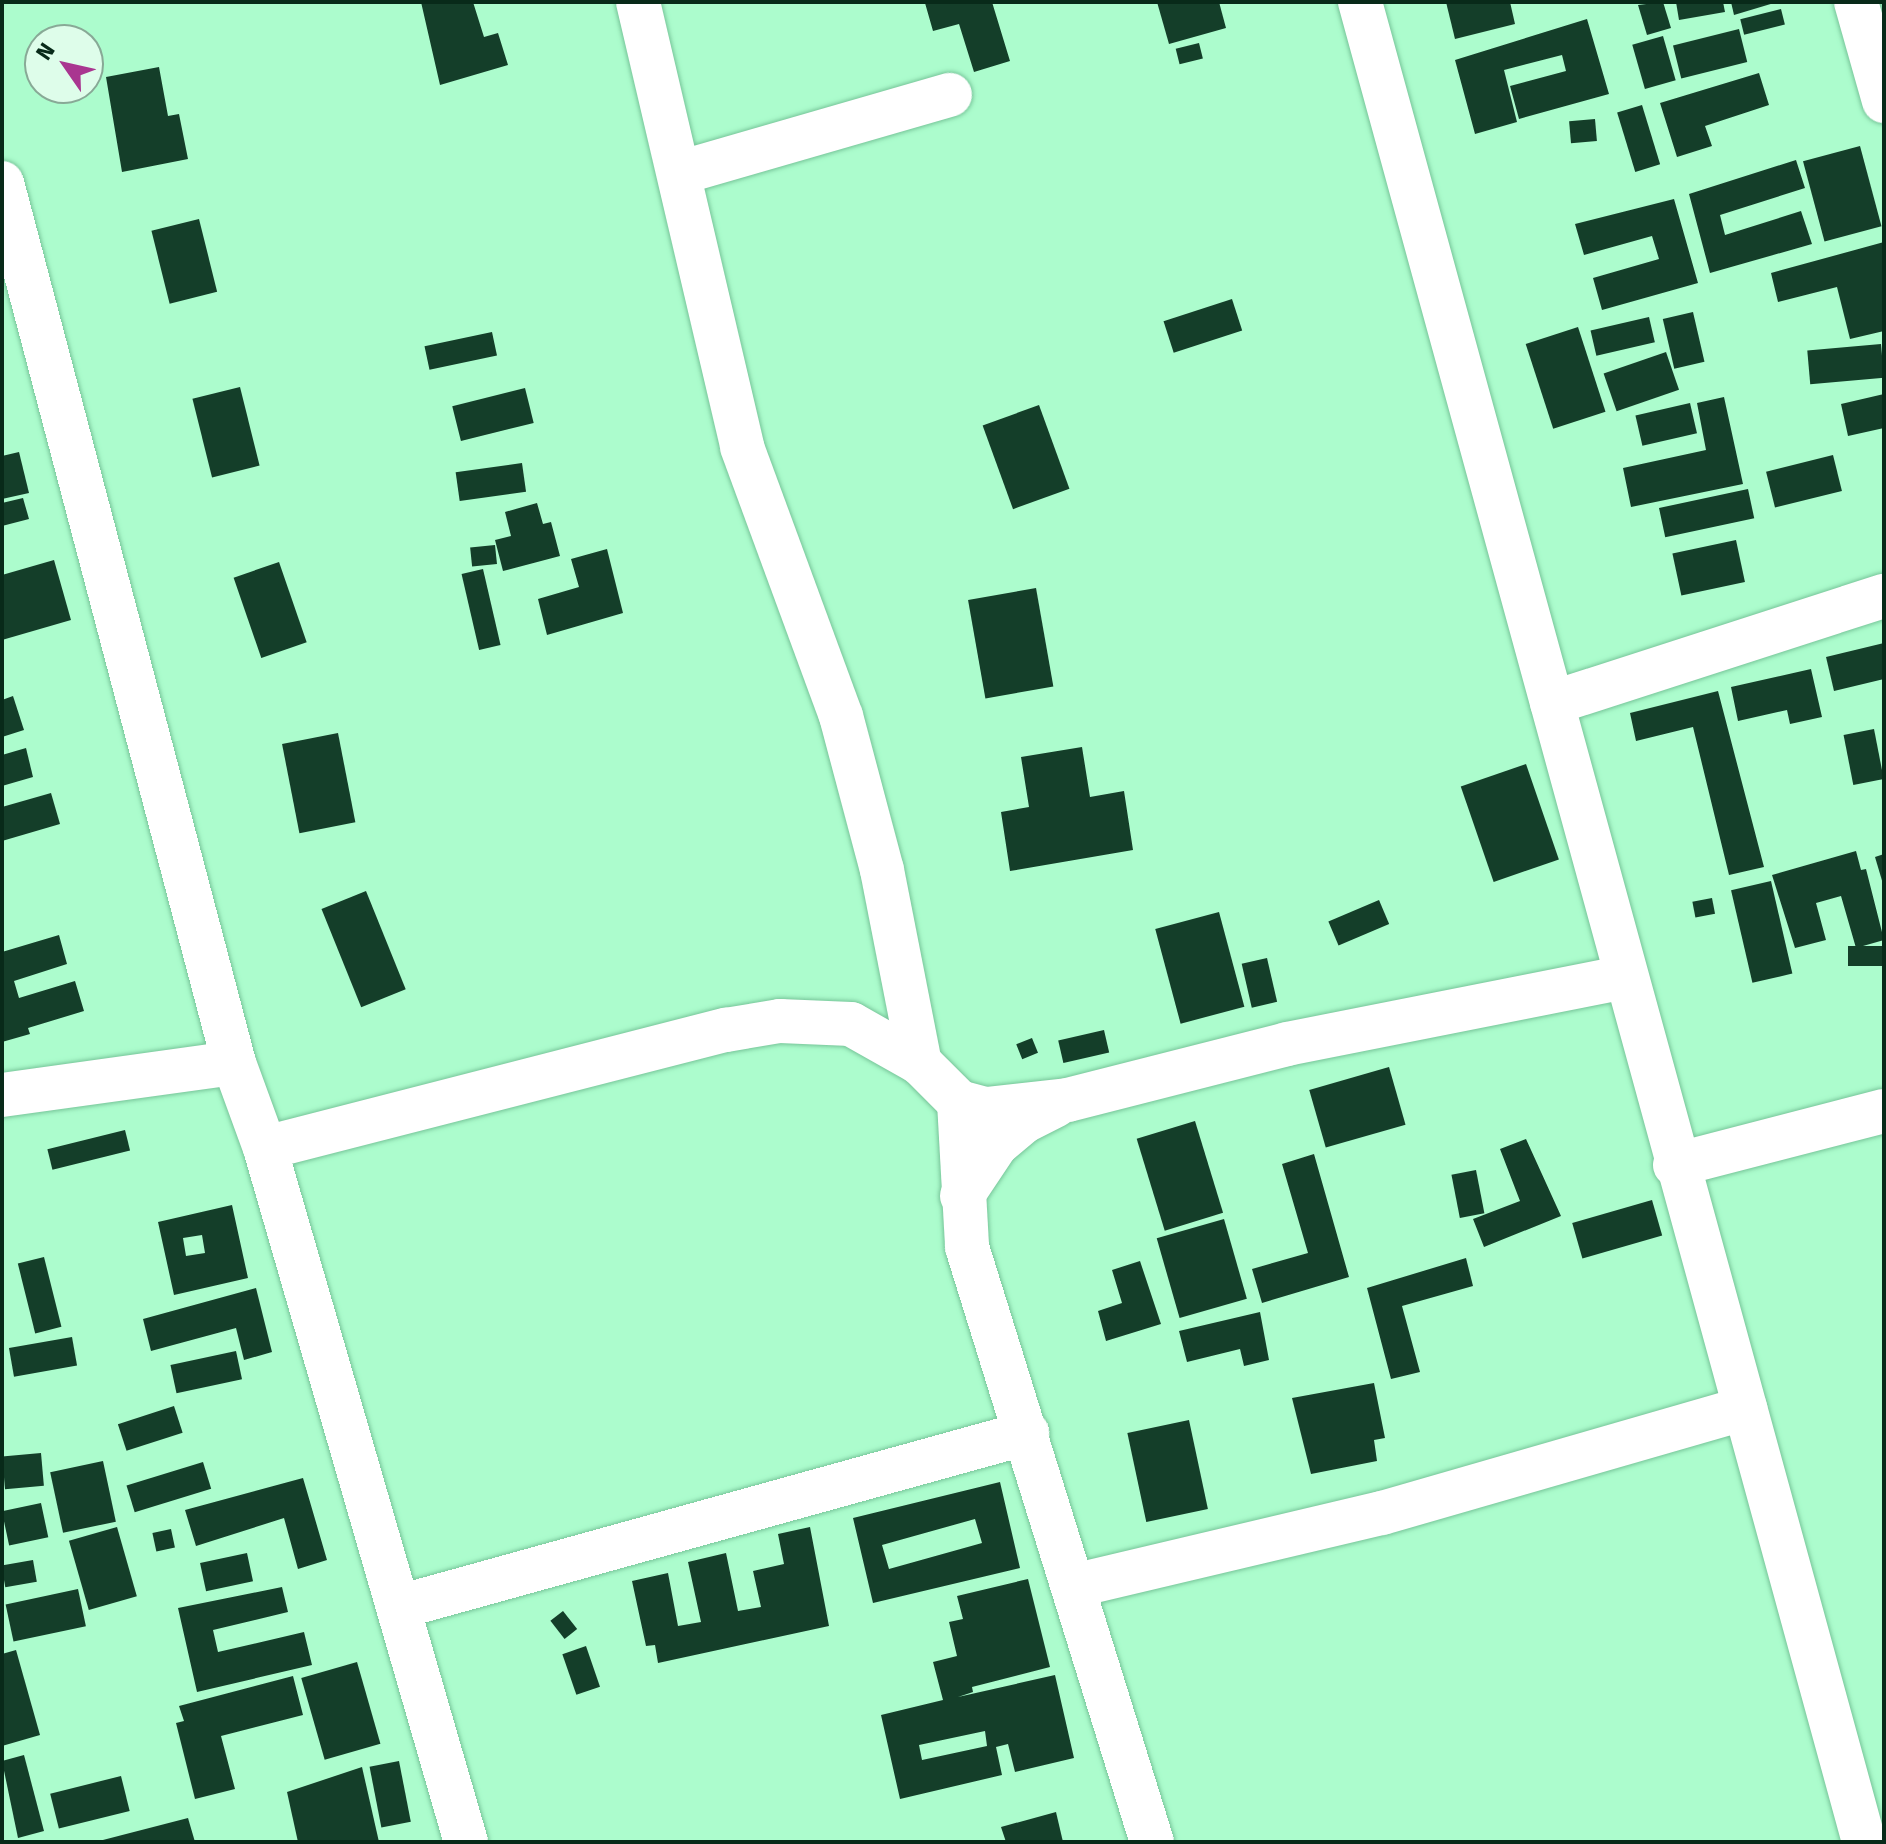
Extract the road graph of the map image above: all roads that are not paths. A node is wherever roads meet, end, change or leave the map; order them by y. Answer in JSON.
{"nodes":[{"id":1,"x":638,"y":2,"type":"edge"},
{"id":2,"x":1360,"y":2,"type":"edge"},
{"id":3,"x":1856,"y":2,"type":"edge"},
{"id":4,"x":950,"y":95,"type":"dead end"},
{"id":5,"x":1884,"y":101,"type":"edge"},
{"id":6,"x":679,"y":173,"type":"junction"},
{"id":7,"x":2,"y":183,"type":"edge"},
{"id":8,"x":1884,"y":596,"type":"edge"},
{"id":9,"x":1552,"y":703,"type":"junction"},
{"id":10,"x":1625,"y":977,"type":"junction"},
{"id":11,"x":234,"y":1063,"type":"junction"},
{"id":12,"x":920,"y":1063,"type":"junction"},
{"id":13,"x":2,"y":1095,"type":"edge"},
{"id":14,"x":1068,"y":1100,"type":"junction"},
{"id":15,"x":959,"y":1102,"type":"junction"},
{"id":16,"x":1884,"y":1111,"type":"edge"},
{"id":17,"x":265,"y":1148,"type":"junction"},
{"id":18,"x":1675,"y":1165,"type":"junction"},
{"id":19,"x":962,"y":1196,"type":"junction"},
{"id":20,"x":1745,"y":1408,"type":"junction"},
{"id":21,"x":1027,"y":1433,"type":"junction"},
{"id":22,"x":1077,"y":1585,"type":"junction"},
{"id":23,"x":399,"y":1607,"type":"junction"},
{"id":24,"x":466,"y":1842,"type":"edge"},
{"id":25,"x":1152,"y":1842,"type":"edge"},
{"id":26,"x":1864,"y":1842,"type":"edge"}],
"edges":[{"from":1,"to":6,"type":"street"},
{"from":2,"to":9,"type":"street"},
{"from":3,"to":5,"type":"street"},
{"from":4,"to":6,"type":"street"},
{"from":6,"to":12,"type":"street"},
{"from":7,"to":11,"type":"street"},
{"from":8,"to":9,"type":"street"},
{"from":9,"to":10,"type":"street"},
{"from":10,"to":14,"type":"street"},
{"from":10,"to":18,"type":"street"},
{"from":11,"to":13,"type":"street"},
{"from":11,"to":17,"type":"street"},
{"from":12,"to":15,"type":"street"},
{"from":12,"to":17,"type":"street"},
{"from":14,"to":15,"type":"street"},
{"from":14,"to":19,"type":"street"},
{"from":15,"to":19,"type":"street"},
{"from":16,"to":18,"type":"street"},
{"from":17,"to":23,"type":"street"},
{"from":18,"to":20,"type":"street"},
{"from":19,"to":21,"type":"street"},
{"from":20,"to":22,"type":"street"},
{"from":20,"to":26,"type":"street"},
{"from":21,"to":22,"type":"street"},
{"from":21,"to":23,"type":"street"},
{"from":22,"to":25,"type":"street"},
{"from":23,"to":24,"type":"street"}]}
